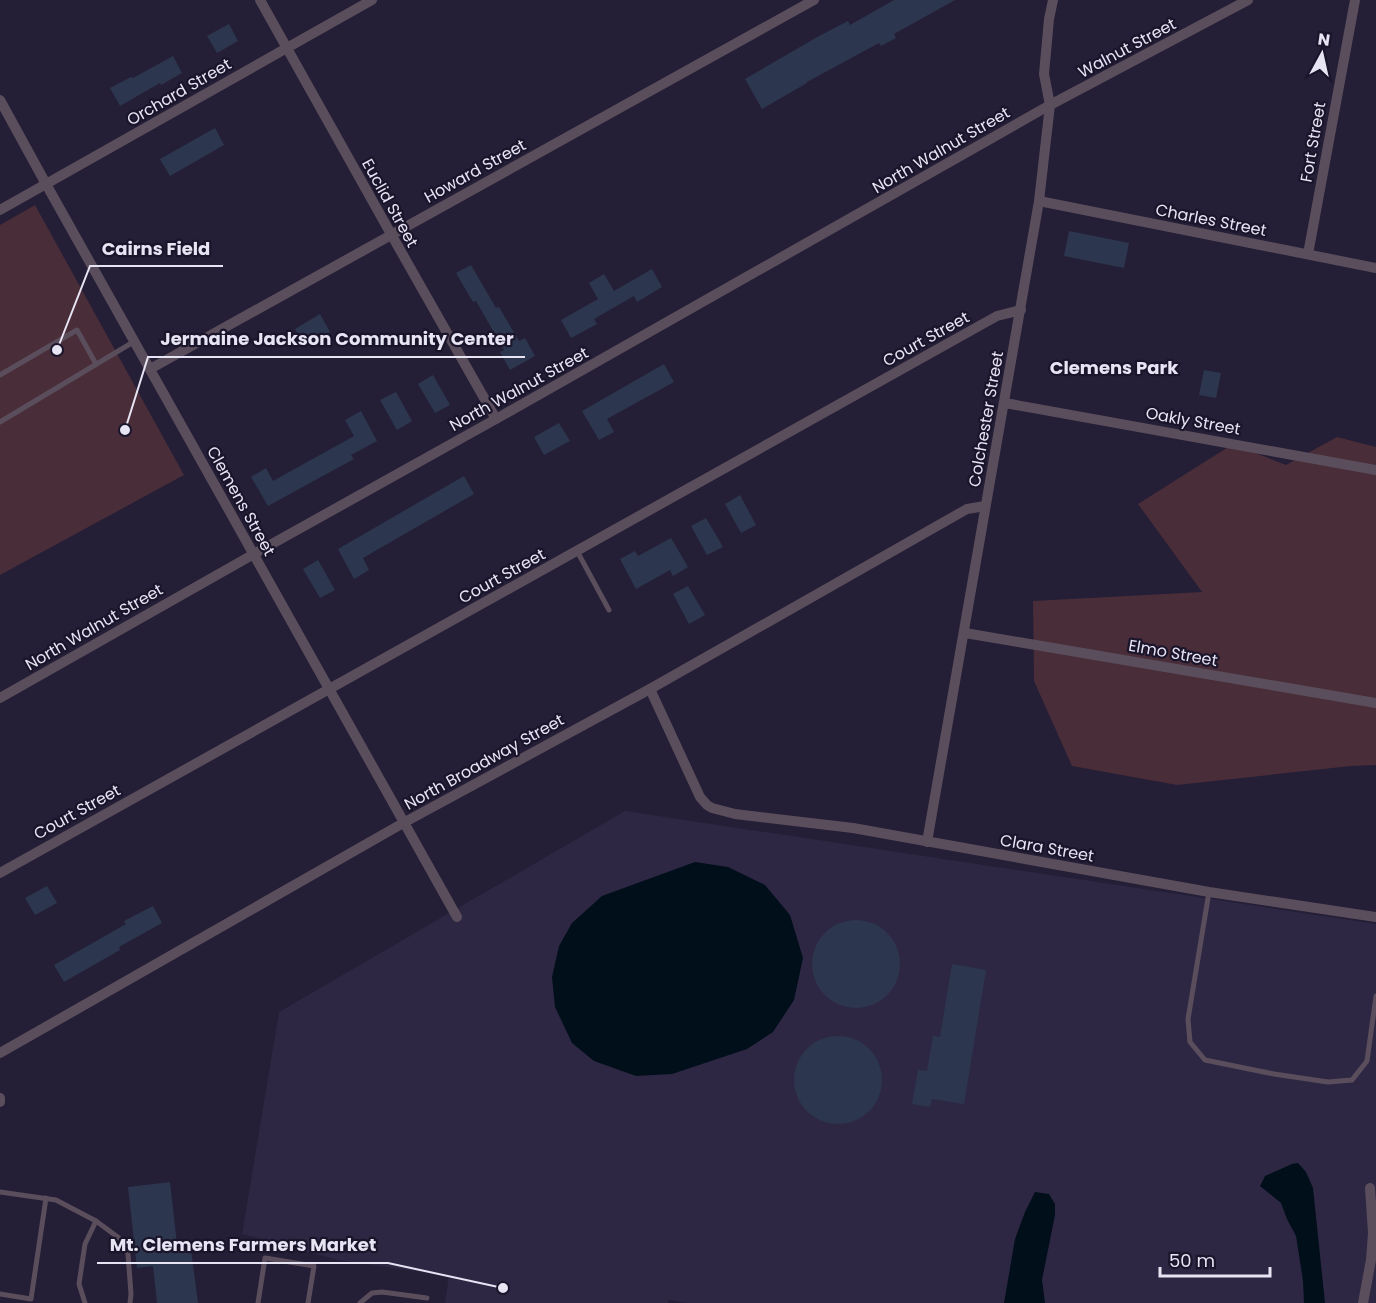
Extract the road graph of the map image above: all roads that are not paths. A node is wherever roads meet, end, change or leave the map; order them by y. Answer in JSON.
{"nodes":[{"id":1,"x":260,"y":0,"type":"edge"},
{"id":2,"x":372,"y":0,"type":"edge"},
{"id":3,"x":814,"y":0,"type":"edge"},
{"id":4,"x":1053,"y":0,"type":"edge"},
{"id":5,"x":1248,"y":0,"type":"edge"},
{"id":6,"x":1354,"y":0,"type":"edge"},
{"id":7,"x":287,"y":48,"type":"junction"},
{"id":8,"x":0,"y":99,"type":"edge"},
{"id":9,"x":1050,"y":105,"type":"junction"},
{"id":10,"x":46,"y":184,"type":"junction"},
{"id":11,"x":1040,"y":201,"type":"junction"},
{"id":12,"x":0,"y":210,"type":"edge"},
{"id":13,"x":391,"y":234,"type":"junction"},
{"id":14,"x":1308,"y":254,"type":"junction"},
{"id":15,"x":1376,"y":268,"type":"edge"},
{"id":16,"x":1021,"y":310,"type":"junction"},
{"id":17,"x":135,"y":341,"type":"junction"},
{"id":18,"x":96,"y":364,"type":"junction"},
{"id":19,"x":150,"y":369,"type":"junction"},
{"id":20,"x":0,"y":375,"type":"edge"},
{"id":21,"x":1005,"y":403,"type":"junction"},
{"id":22,"x":496,"y":419,"type":"junction"},
{"id":23,"x":0,"y":422,"type":"edge"},
{"id":24,"x":1376,"y":470,"type":"edge"},
{"id":25,"x":986,"y":506,"type":"junction"},
{"id":26,"x":577,"y":551,"type":"junction"},
{"id":27,"x":254,"y":554,"type":"junction"},
{"id":28,"x":609,"y":610,"type":"dead end"},
{"id":29,"x":965,"y":633,"type":"junction"},
{"id":30,"x":329,"y":688,"type":"junction"},
{"id":31,"x":650,"y":689,"type":"junction"},
{"id":32,"x":0,"y":698,"type":"edge"},
{"id":33,"x":1376,"y":703,"type":"edge"},
{"id":34,"x":405,"y":822,"type":"junction"},
{"id":35,"x":927,"y":842,"type":"junction"},
{"id":36,"x":0,"y":873,"type":"edge"},
{"id":37,"x":1209,"y":892,"type":"junction"},
{"id":38,"x":457,"y":917,"type":"dead end"},
{"id":39,"x":1376,"y":917,"type":"edge"},
{"id":40,"x":1376,"y":996,"type":"edge"},
{"id":41,"x":0,"y":1053,"type":"edge"},
{"id":42,"x":1373,"y":1189,"type":"edge"},
{"id":43,"x":0,"y":1192,"type":"edge"},
{"id":44,"x":46,"y":1198,"type":"junction"},
{"id":45,"x":96,"y":1221,"type":"junction"},
{"id":46,"x":0,"y":1294,"type":"edge"},
{"id":47,"x":427,"y":1298,"type":"dead end"},
{"id":48,"x":85,"y":1303,"type":"edge"},
{"id":49,"x":130,"y":1303,"type":"edge"},
{"id":50,"x":258,"y":1303,"type":"edge"},
{"id":51,"x":308,"y":1303,"type":"edge"},
{"id":52,"x":360,"y":1303,"type":"edge"},
{"id":53,"x":1363,"y":1303,"type":"edge"}],
"edges":[{"from":1,"to":7,"type":"street","name":"Euclid Street"},
{"from":2,"to":7,"type":"street","name":"Orchard Street"},
{"from":3,"to":13,"type":"street","name":"Howard Street"},
{"from":4,"to":9,"type":"street","name":"Colchester Street"},
{"from":5,"to":9,"type":"street","name":"Walnut Street"},
{"from":6,"to":14,"type":"street","name":"Fort Street"},
{"from":7,"to":10,"type":"street","name":"Orchard Street"},
{"from":7,"to":13,"type":"street","name":"Euclid Street"},
{"from":8,"to":10,"type":"street","name":"Clemens Street"},
{"from":9,"to":11,"type":"street","name":"Colchester Street"},
{"from":9,"to":22,"type":"street","name":"North Walnut Street"},
{"from":10,"to":12,"type":"street","name":"Orchard Street"},
{"from":10,"to":17,"type":"street","name":"Clemens Street"},
{"from":11,"to":14,"type":"street","name":"Charles Street"},
{"from":11,"to":16,"type":"street","name":"Colchester Street"},
{"from":13,"to":19,"type":"street","name":"Howard Street"},
{"from":13,"to":22,"type":"street","name":"Euclid Street"},
{"from":14,"to":15,"type":"street","name":"Charles Street"},
{"from":16,"to":21,"type":"street","name":"Colchester Street"},
{"from":16,"to":26,"type":"street","name":"Court Street"},
{"from":17,"to":18,"type":"lane"},
{"from":17,"to":19,"type":"street","name":"Clemens Street"},
{"from":18,"to":20,"type":"lane"},
{"from":18,"to":23,"type":"lane"},
{"from":19,"to":27,"type":"street","name":"Clemens Street"},
{"from":21,"to":24,"type":"street","name":"Oakly Street"},
{"from":21,"to":25,"type":"street","name":"Colchester Street"},
{"from":22,"to":27,"type":"street","name":"North Walnut Street"},
{"from":25,"to":29,"type":"street","name":"Colchester Street"},
{"from":25,"to":31,"type":"street","name":"North Broadway Street"},
{"from":26,"to":28,"type":"lane"},
{"from":26,"to":30,"type":"street","name":"Court Street"},
{"from":27,"to":30,"type":"street","name":"Clemens Street"},
{"from":27,"to":32,"type":"street","name":"North Walnut Street"},
{"from":29,"to":33,"type":"street","name":"Elmo Street"},
{"from":29,"to":35,"type":"street","name":"Colchester Street"},
{"from":30,"to":34,"type":"street","name":"Clemens Street"},
{"from":30,"to":36,"type":"street","name":"Court Street"},
{"from":31,"to":34,"type":"street","name":"North Broadway Street"},
{"from":31,"to":35,"type":"street","name":"Clara Street"},
{"from":34,"to":38,"type":"street","name":"Clemens Street"},
{"from":34,"to":41,"type":"street","name":"North Broadway Street"},
{"from":35,"to":37,"type":"street","name":"Clara Street"},
{"from":37,"to":39,"type":"street","name":"Clara Street"},
{"from":37,"to":40,"type":"lane"},
{"from":42,"to":53,"type":"street"},
{"from":43,"to":44,"type":"lane"},
{"from":44,"to":45,"type":"lane"},
{"from":44,"to":46,"type":"lane"},
{"from":45,"to":48,"type":"lane"},
{"from":45,"to":49,"type":"lane"},
{"from":47,"to":52,"type":"lane"},
{"from":50,"to":51,"type":"lane"}]}
